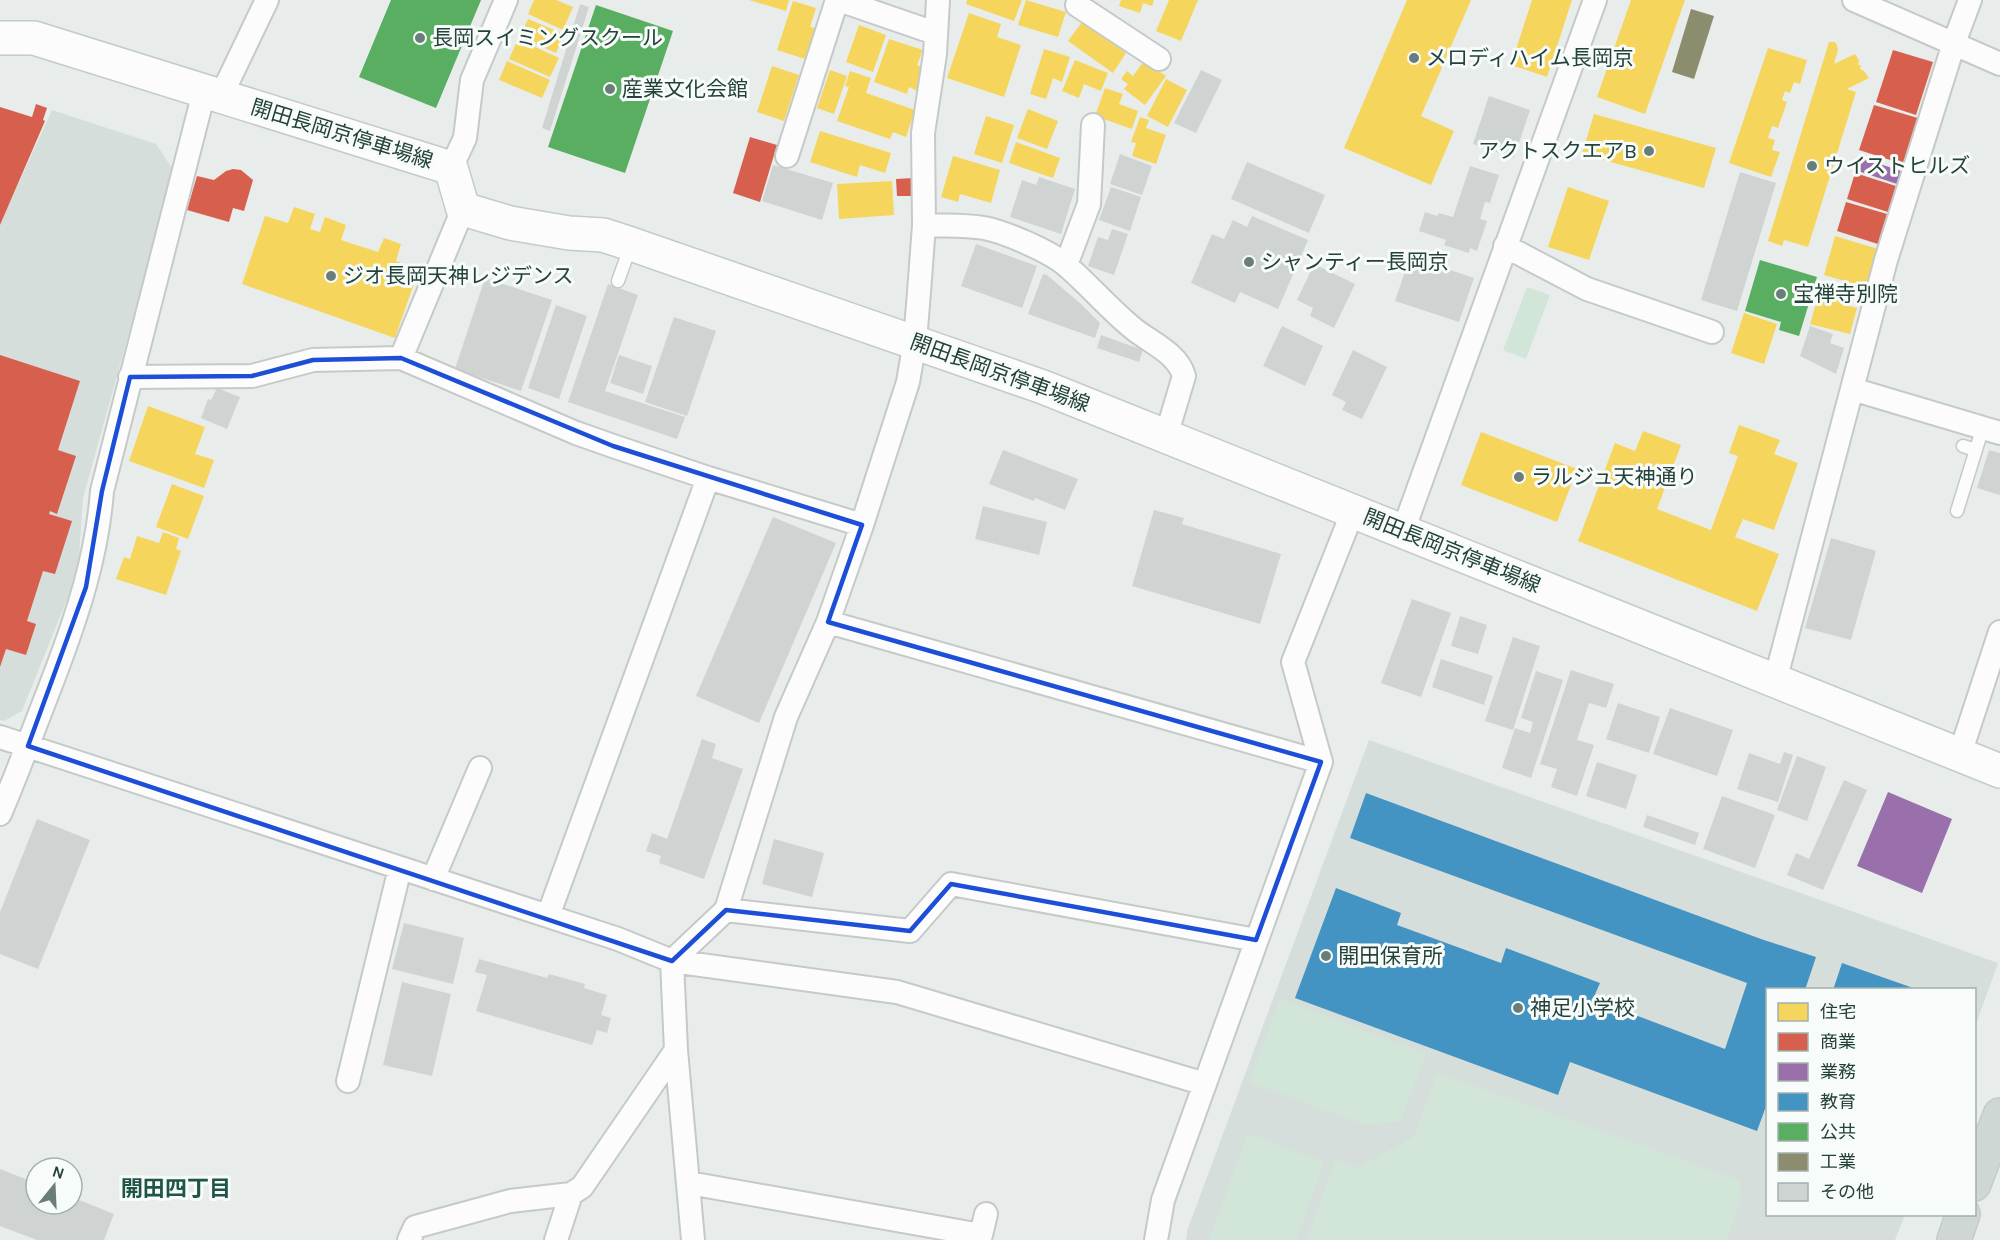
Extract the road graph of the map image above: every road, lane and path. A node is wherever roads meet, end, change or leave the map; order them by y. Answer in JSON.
{"nodes":[{"id":1,"x":267,"y":0,"type":"edge"},
{"id":2,"x":506,"y":0,"type":"edge"},
{"id":3,"x":838,"y":0,"type":"edge"},
{"id":4,"x":938,"y":0,"type":"edge"},
{"id":5,"x":1079,"y":0,"type":"edge"},
{"id":6,"x":1595,"y":0,"type":"edge"},
{"id":7,"x":1854,"y":0,"type":"edge"},
{"id":8,"x":1970,"y":0,"type":"edge"},
{"id":9,"x":935,"y":33,"type":"junction"},
{"id":10,"x":0,"y":38,"type":"edge"},
{"id":11,"x":1954,"y":43,"type":"junction"},
{"id":12,"x":1159,"y":59,"type":"dead end"},
{"id":13,"x":2000,"y":64,"type":"edge"},
{"id":14,"x":212,"y":94,"type":"junction"},
{"id":15,"x":1093,"y":125,"type":"dead end"},
{"id":16,"x":787,"y":156,"type":"dead end"},
{"id":17,"x":451,"y":168,"type":"junction"},
{"id":18,"x":463,"y":209,"type":"junction"},
{"id":19,"x":924,"y":225,"type":"junction"},
{"id":20,"x":631,"y":244,"type":"junction"},
{"id":21,"x":1505,"y":246,"type":"junction"},
{"id":22,"x":1066,"y":265,"type":"junction"},
{"id":23,"x":618,"y":281,"type":"dead end"},
{"id":24,"x":1712,"y":332,"type":"dead end"},
{"id":25,"x":915,"y":342,"type":"junction"},
{"id":26,"x":401,"y":358,"type":"junction"},
{"id":27,"x":130,"y":377,"type":"junction"},
{"id":28,"x":1852,"y":389,"type":"junction"},
{"id":29,"x":1991,"y":430,"type":"edge"},
{"id":30,"x":1166,"y":436,"type":"junction"},
{"id":31,"x":1963,"y":446,"type":"dead end"},
{"id":32,"x":1976,"y":450,"type":"junction"},
{"id":33,"x":708,"y":478,"type":"junction"},
{"id":34,"x":1353,"y":511,"type":"junction"},
{"id":35,"x":1957,"y":511,"type":"dead end"},
{"id":36,"x":862,"y":525,"type":"junction"},
{"id":37,"x":1403,"y":531,"type":"junction"},
{"id":38,"x":828,"y":622,"type":"junction"},
{"id":39,"x":2000,"y":632,"type":"edge"},
{"id":40,"x":1775,"y":681,"type":"junction"},
{"id":41,"x":0,"y":737,"type":"edge"},
{"id":42,"x":28,"y":746,"type":"junction"},
{"id":43,"x":1960,"y":754,"type":"junction"},
{"id":44,"x":1321,"y":762,"type":"junction"},
{"id":45,"x":480,"y":768,"type":"dead end"},
{"id":46,"x":2000,"y":771,"type":"edge"},
{"id":47,"x":0,"y":814,"type":"edge"},
{"id":48,"x":400,"y":868,"type":"junction"},
{"id":49,"x":433,"y":879,"type":"junction"},
{"id":50,"x":726,"y":910,"type":"junction"},
{"id":51,"x":548,"y":916,"type":"junction"},
{"id":52,"x":1256,"y":940,"type":"junction"},
{"id":53,"x":672,"y":960,"type":"junction"},
{"id":54,"x":676,"y":1050,"type":"junction"},
{"id":55,"x":348,"y":1081,"type":"dead end"},
{"id":56,"x":1205,"y":1084,"type":"junction"},
{"id":57,"x":2000,"y":1115,"type":"edge"},
{"id":58,"x":1976,"y":1179,"type":"edge"},
{"id":59,"x":688,"y":1183,"type":"junction"},
{"id":60,"x":571,"y":1194,"type":"junction"},
{"id":61,"x":986,"y":1214,"type":"dead end"},
{"id":62,"x":1963,"y":1216,"type":"edge"},
{"id":63,"x":409,"y":1240,"type":"edge"},
{"id":64,"x":556,"y":1240,"type":"edge"},
{"id":65,"x":693,"y":1240,"type":"edge"},
{"id":66,"x":1156,"y":1240,"type":"edge"},
{"id":67,"x":1954,"y":1240,"type":"edge"}],
"edges":[{"from":1,"to":14,"type":"street"},
{"from":2,"to":17,"type":"street"},
{"from":3,"to":9,"type":"street"},
{"from":3,"to":16,"type":"street"},
{"from":4,"to":9,"type":"street"},
{"from":5,"to":12,"type":"street"},
{"from":6,"to":21,"type":"street"},
{"from":7,"to":11,"type":"street"},
{"from":8,"to":11,"type":"street"},
{"from":9,"to":19,"type":"street"},
{"from":10,"to":14,"type":"main road","name":"開田長岡京停車場線"},
{"from":11,"to":13,"type":"street"},
{"from":11,"to":28,"type":"street"},
{"from":14,"to":17,"type":"main road","name":"開田長岡京停車場線"},
{"from":14,"to":27,"type":"street"},
{"from":15,"to":22,"type":"street"},
{"from":17,"to":18,"type":"main road","name":"開田長岡京停車場線"},
{"from":18,"to":20,"type":"main road","name":"開田長岡京停車場線"},
{"from":18,"to":26,"type":"street"},
{"from":19,"to":22,"type":"street"},
{"from":19,"to":25,"type":"street"},
{"from":20,"to":23,"type":"lane"},
{"from":20,"to":25,"type":"main road","name":"開田長岡京停車場線"},
{"from":21,"to":24,"type":"street"},
{"from":21,"to":37,"type":"street"},
{"from":22,"to":30,"type":"street"},
{"from":25,"to":30,"type":"main road","name":"開田長岡京停車場線"},
{"from":25,"to":36,"type":"street"},
{"from":26,"to":27,"type":"street"},
{"from":26,"to":33,"type":"street"},
{"from":27,"to":42,"type":"street"},
{"from":28,"to":29,"type":"street"},
{"from":28,"to":40,"type":"street"},
{"from":29,"to":32,"type":"lane"},
{"from":30,"to":34,"type":"main road","name":"開田長岡京停車場線"},
{"from":31,"to":32,"type":"lane"},
{"from":32,"to":35,"type":"lane"},
{"from":33,"to":36,"type":"street"},
{"from":33,"to":51,"type":"street"},
{"from":34,"to":37,"type":"main road","name":"開田長岡京停車場線"},
{"from":34,"to":44,"type":"street"},
{"from":36,"to":38,"type":"street"},
{"from":37,"to":40,"type":"main road","name":"開田長岡京停車場線"},
{"from":38,"to":44,"type":"street"},
{"from":38,"to":50,"type":"street"},
{"from":39,"to":43,"type":"street"},
{"from":40,"to":43,"type":"main road","name":"開田長岡京停車場線"},
{"from":41,"to":42,"type":"street"},
{"from":42,"to":47,"type":"street"},
{"from":42,"to":48,"type":"street"},
{"from":43,"to":46,"type":"main road","name":"開田長岡京停車場線"},
{"from":44,"to":52,"type":"street"},
{"from":45,"to":49,"type":"street"},
{"from":48,"to":49,"type":"street"},
{"from":48,"to":55,"type":"street"},
{"from":49,"to":51,"type":"street"},
{"from":50,"to":52,"type":"street"},
{"from":50,"to":53,"type":"street"},
{"from":51,"to":53,"type":"street"},
{"from":52,"to":56,"type":"street"},
{"from":53,"to":54,"type":"street"},
{"from":53,"to":56,"type":"street"},
{"from":54,"to":59,"type":"street"},
{"from":54,"to":60,"type":"street"},
{"from":56,"to":66,"type":"street"},
{"from":57,"to":58,"type":"main road"},
{"from":59,"to":61,"type":"street"},
{"from":59,"to":65,"type":"street"},
{"from":60,"to":63,"type":"street"},
{"from":60,"to":64,"type":"street"},
{"from":62,"to":67,"type":"main road"}]}
